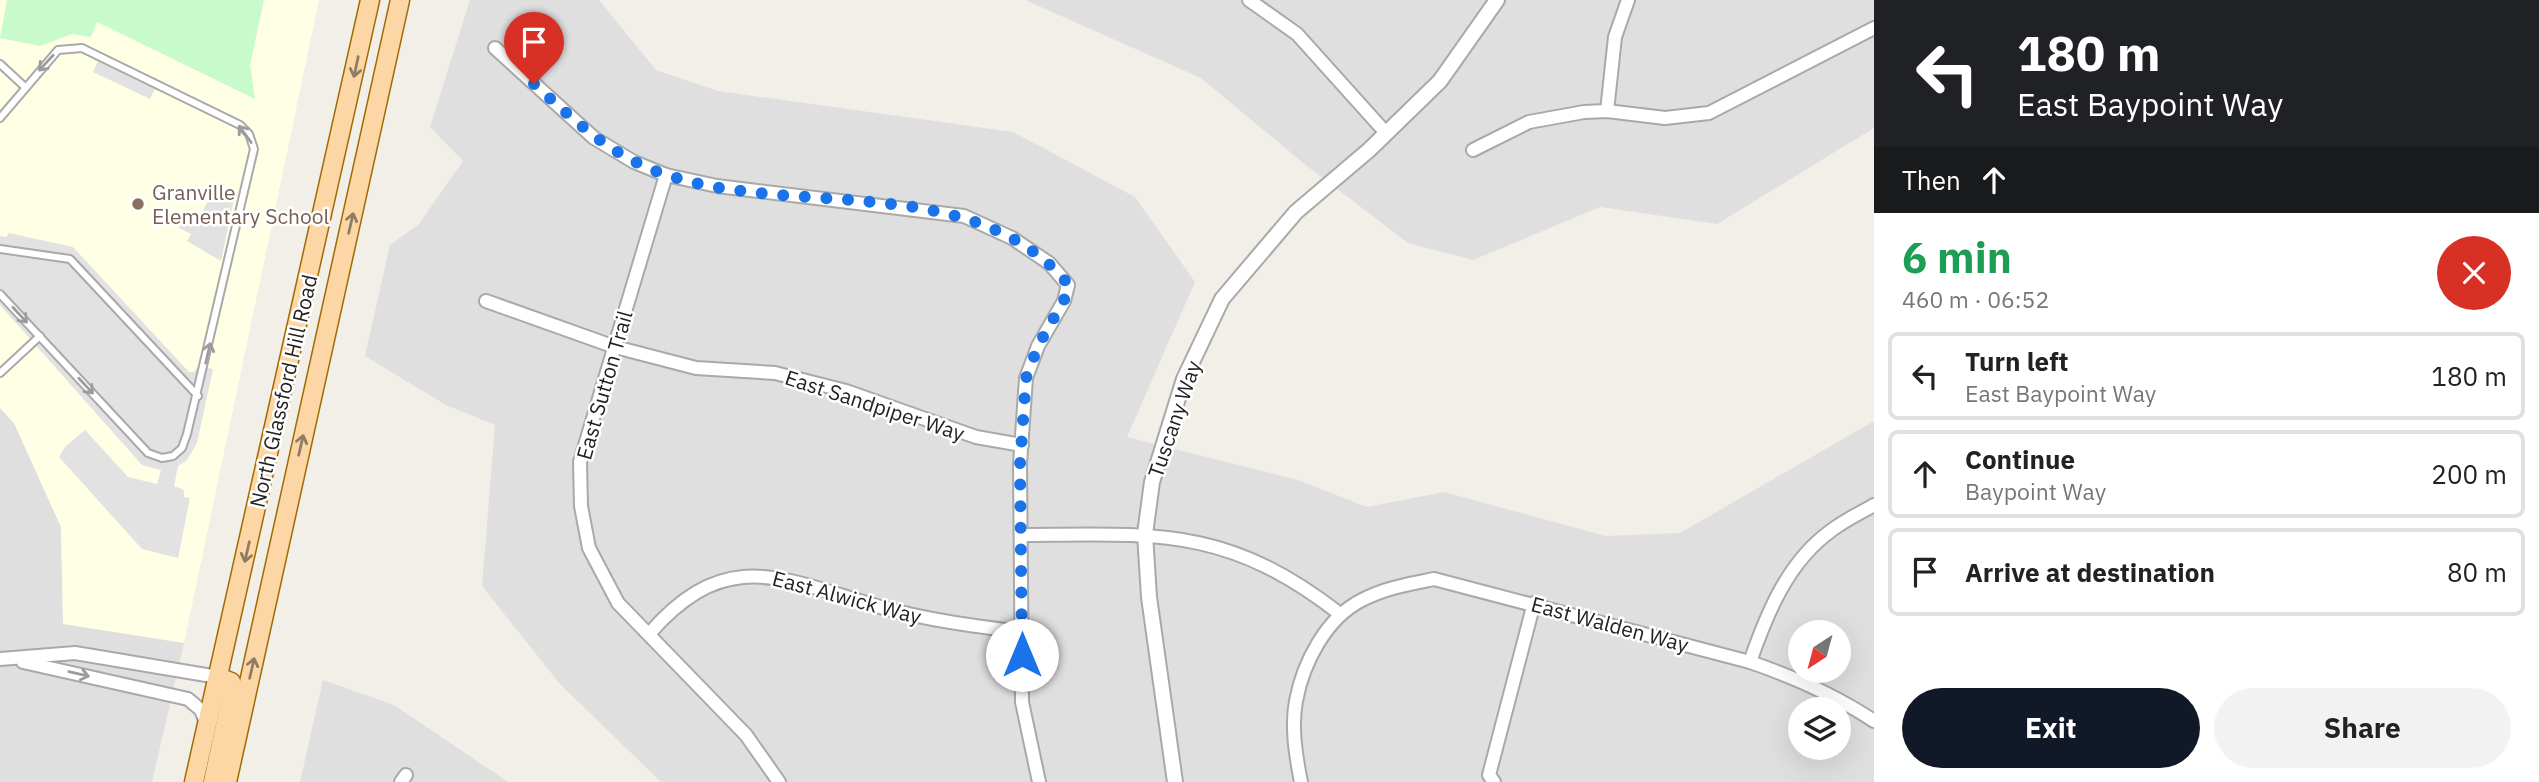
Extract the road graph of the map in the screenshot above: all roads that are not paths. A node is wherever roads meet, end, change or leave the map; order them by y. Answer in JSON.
{"nodes":[{"id":1,"x":370,"y":0,"type":"edge"},
{"id":2,"x":400,"y":0,"type":"edge"},
{"id":3,"x":1248,"y":0,"type":"edge"},
{"id":4,"x":1497,"y":0,"type":"edge"},
{"id":5,"x":1628,"y":0,"type":"edge"},
{"id":6,"x":1874,"y":28,"type":"edge"},
{"id":7,"x":495,"y":48,"type":"dead end"},
{"id":8,"x":0,"y":64,"type":"edge"},
{"id":9,"x":25,"y":87,"type":"junction"},
{"id":10,"x":1607,"y":111,"type":"junction"},
{"id":11,"x":0,"y":118,"type":"edge"},
{"id":12,"x":1386,"y":133,"type":"junction"},
{"id":13,"x":1473,"y":150,"type":"dead end"},
{"id":14,"x":666,"y":175,"type":"junction"},
{"id":15,"x":0,"y":248,"type":"edge"},
{"id":16,"x":0,"y":294,"type":"edge"},
{"id":17,"x":486,"y":301,"type":"dead end"},
{"id":18,"x":40,"y":336,"type":"junction"},
{"id":19,"x":615,"y":347,"type":"junction"},
{"id":20,"x":0,"y":373,"type":"edge"},
{"id":21,"x":198,"y":397,"type":"junction"},
{"id":22,"x":1022,"y":445,"type":"junction"},
{"id":23,"x":1874,"y":505,"type":"edge"},
{"id":24,"x":1146,"y":534,"type":"junction"},
{"id":25,"x":1021,"y":535,"type":"junction"},
{"id":26,"x":1534,"y":603,"type":"junction"},
{"id":27,"x":1340,"y":614,"type":"junction"},
{"id":28,"x":1021,"y":632,"type":"junction"},
{"id":29,"x":649,"y":634,"type":"junction"},
{"id":30,"x":6,"y":659,"type":"edge"},
{"id":31,"x":1750,"y":662,"type":"junction"},
{"id":32,"x":218,"y":677,"type":"junction"},
{"id":33,"x":1874,"y":721,"type":"edge"},
{"id":34,"x":207,"y":724,"type":"junction"},
{"id":35,"x":194,"y":782,"type":"edge"},
{"id":36,"x":214,"y":782,"type":"edge"},
{"id":37,"x":227,"y":782,"type":"edge"},
{"id":38,"x":779,"y":782,"type":"edge"},
{"id":39,"x":1039,"y":782,"type":"edge"},
{"id":40,"x":1175,"y":782,"type":"edge"},
{"id":41,"x":1301,"y":782,"type":"edge"},
{"id":42,"x":1494,"y":782,"type":"edge"}],
"edges":[{"from":1,"to":32,"type":"main road","name":"North Glassford Hill Road","one_way":true},
{"from":37,"to":2,"type":"main road","name":"North Glassford Hill Road","one_way":true},
{"from":3,"to":12,"type":"street"},
{"from":4,"to":12,"type":"street","name":"Tuscany Way"},
{"from":5,"to":10,"type":"street"},
{"from":6,"to":10,"type":"street"},
{"from":7,"to":14,"type":"street"},
{"from":8,"to":9,"type":"lane"},
{"from":9,"to":11,"type":"lane"},
{"from":21,"to":9,"type":"lane","one_way":true},
{"from":10,"to":13,"type":"street"},
{"from":12,"to":24,"type":"street","name":"Tuscany Way"},
{"from":14,"to":19,"type":"street","name":"East Sutton Trail"},
{"from":14,"to":22,"type":"street"},
{"from":15,"to":21,"type":"lane"},
{"from":16,"to":18,"type":"lane","one_way":true},
{"from":17,"to":19,"type":"street","name":"East Sandpiper Way"},
{"from":18,"to":20,"type":"lane"},
{"from":18,"to":21,"type":"lane","one_way":true},
{"from":19,"to":22,"type":"street","name":"East Sandpiper Way"},
{"from":19,"to":29,"type":"street","name":"East Sutton Trail"},
{"from":22,"to":25,"type":"street"},
{"from":23,"to":31,"type":"street"},
{"from":24,"to":25,"type":"street"},
{"from":24,"to":27,"type":"street"},
{"from":24,"to":40,"type":"street","name":"Tuscany Way"},
{"from":25,"to":28,"type":"street"},
{"from":26,"to":27,"type":"street","name":"East Walden Way"},
{"from":26,"to":31,"type":"street","name":"East Walden Way"},
{"from":26,"to":42,"type":"street"},
{"from":27,"to":41,"type":"street"},
{"from":28,"to":29,"type":"street","name":"East Alwick Way"},
{"from":28,"to":39,"type":"street"},
{"from":29,"to":38,"type":"street","name":"East Sutton Trail"},
{"from":30,"to":32,"type":"street"},
{"from":30,"to":34,"type":"street","one_way":true},
{"from":31,"to":33,"type":"street","name":"East Walden Way"},
{"from":32,"to":34,"type":"main road","name":"North Glassford Hill Road"},
{"from":32,"to":36,"type":"main road"},
{"from":34,"to":35,"type":"main road","name":"North Glassford Hill Road"}]}
